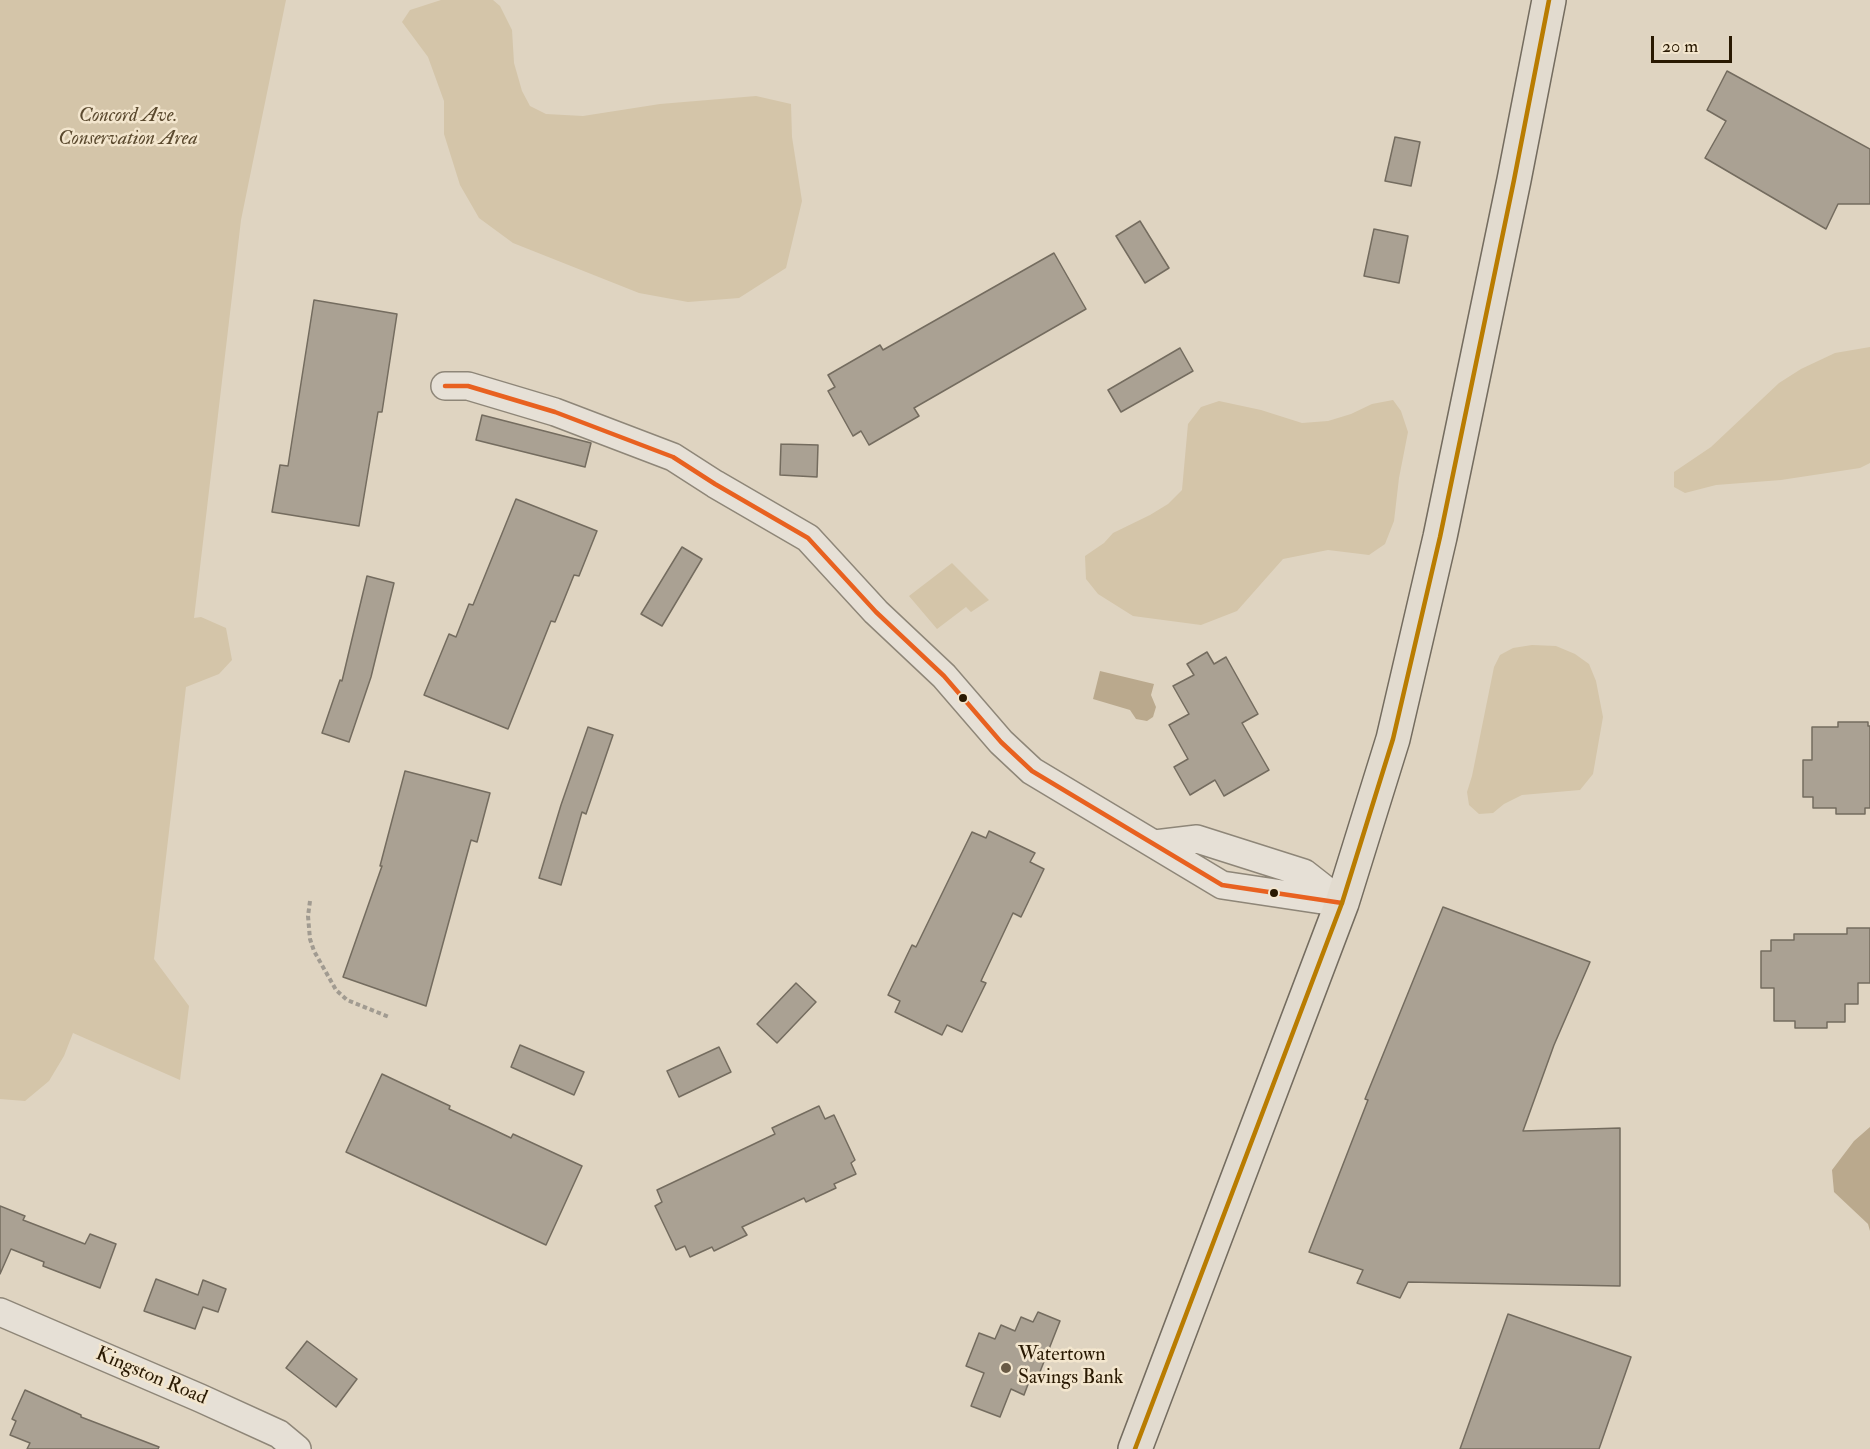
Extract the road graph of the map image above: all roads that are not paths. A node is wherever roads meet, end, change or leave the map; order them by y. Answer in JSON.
{"nodes":[{"id":1,"x":1549,"y":0,"type":"edge"},
{"id":2,"x":446,"y":386,"type":"dead end"},
{"id":3,"x":1155,"y":844,"type":"junction"},
{"id":4,"x":1342,"y":903,"type":"junction"},
{"id":5,"x":0,"y":1312,"type":"edge"},
{"id":6,"x":297,"y":1449,"type":"edge"},
{"id":7,"x":1135,"y":1449,"type":"edge"}],
"edges":[{"from":1,"to":4,"type":"main road"},
{"from":2,"to":3,"type":"street"},
{"from":3,"to":4,"type":"street"},
{"from":3,"to":4,"type":"street"},
{"from":4,"to":7,"type":"main road"},
{"from":5,"to":6,"type":"street","name":"Kingston Road"}]}
